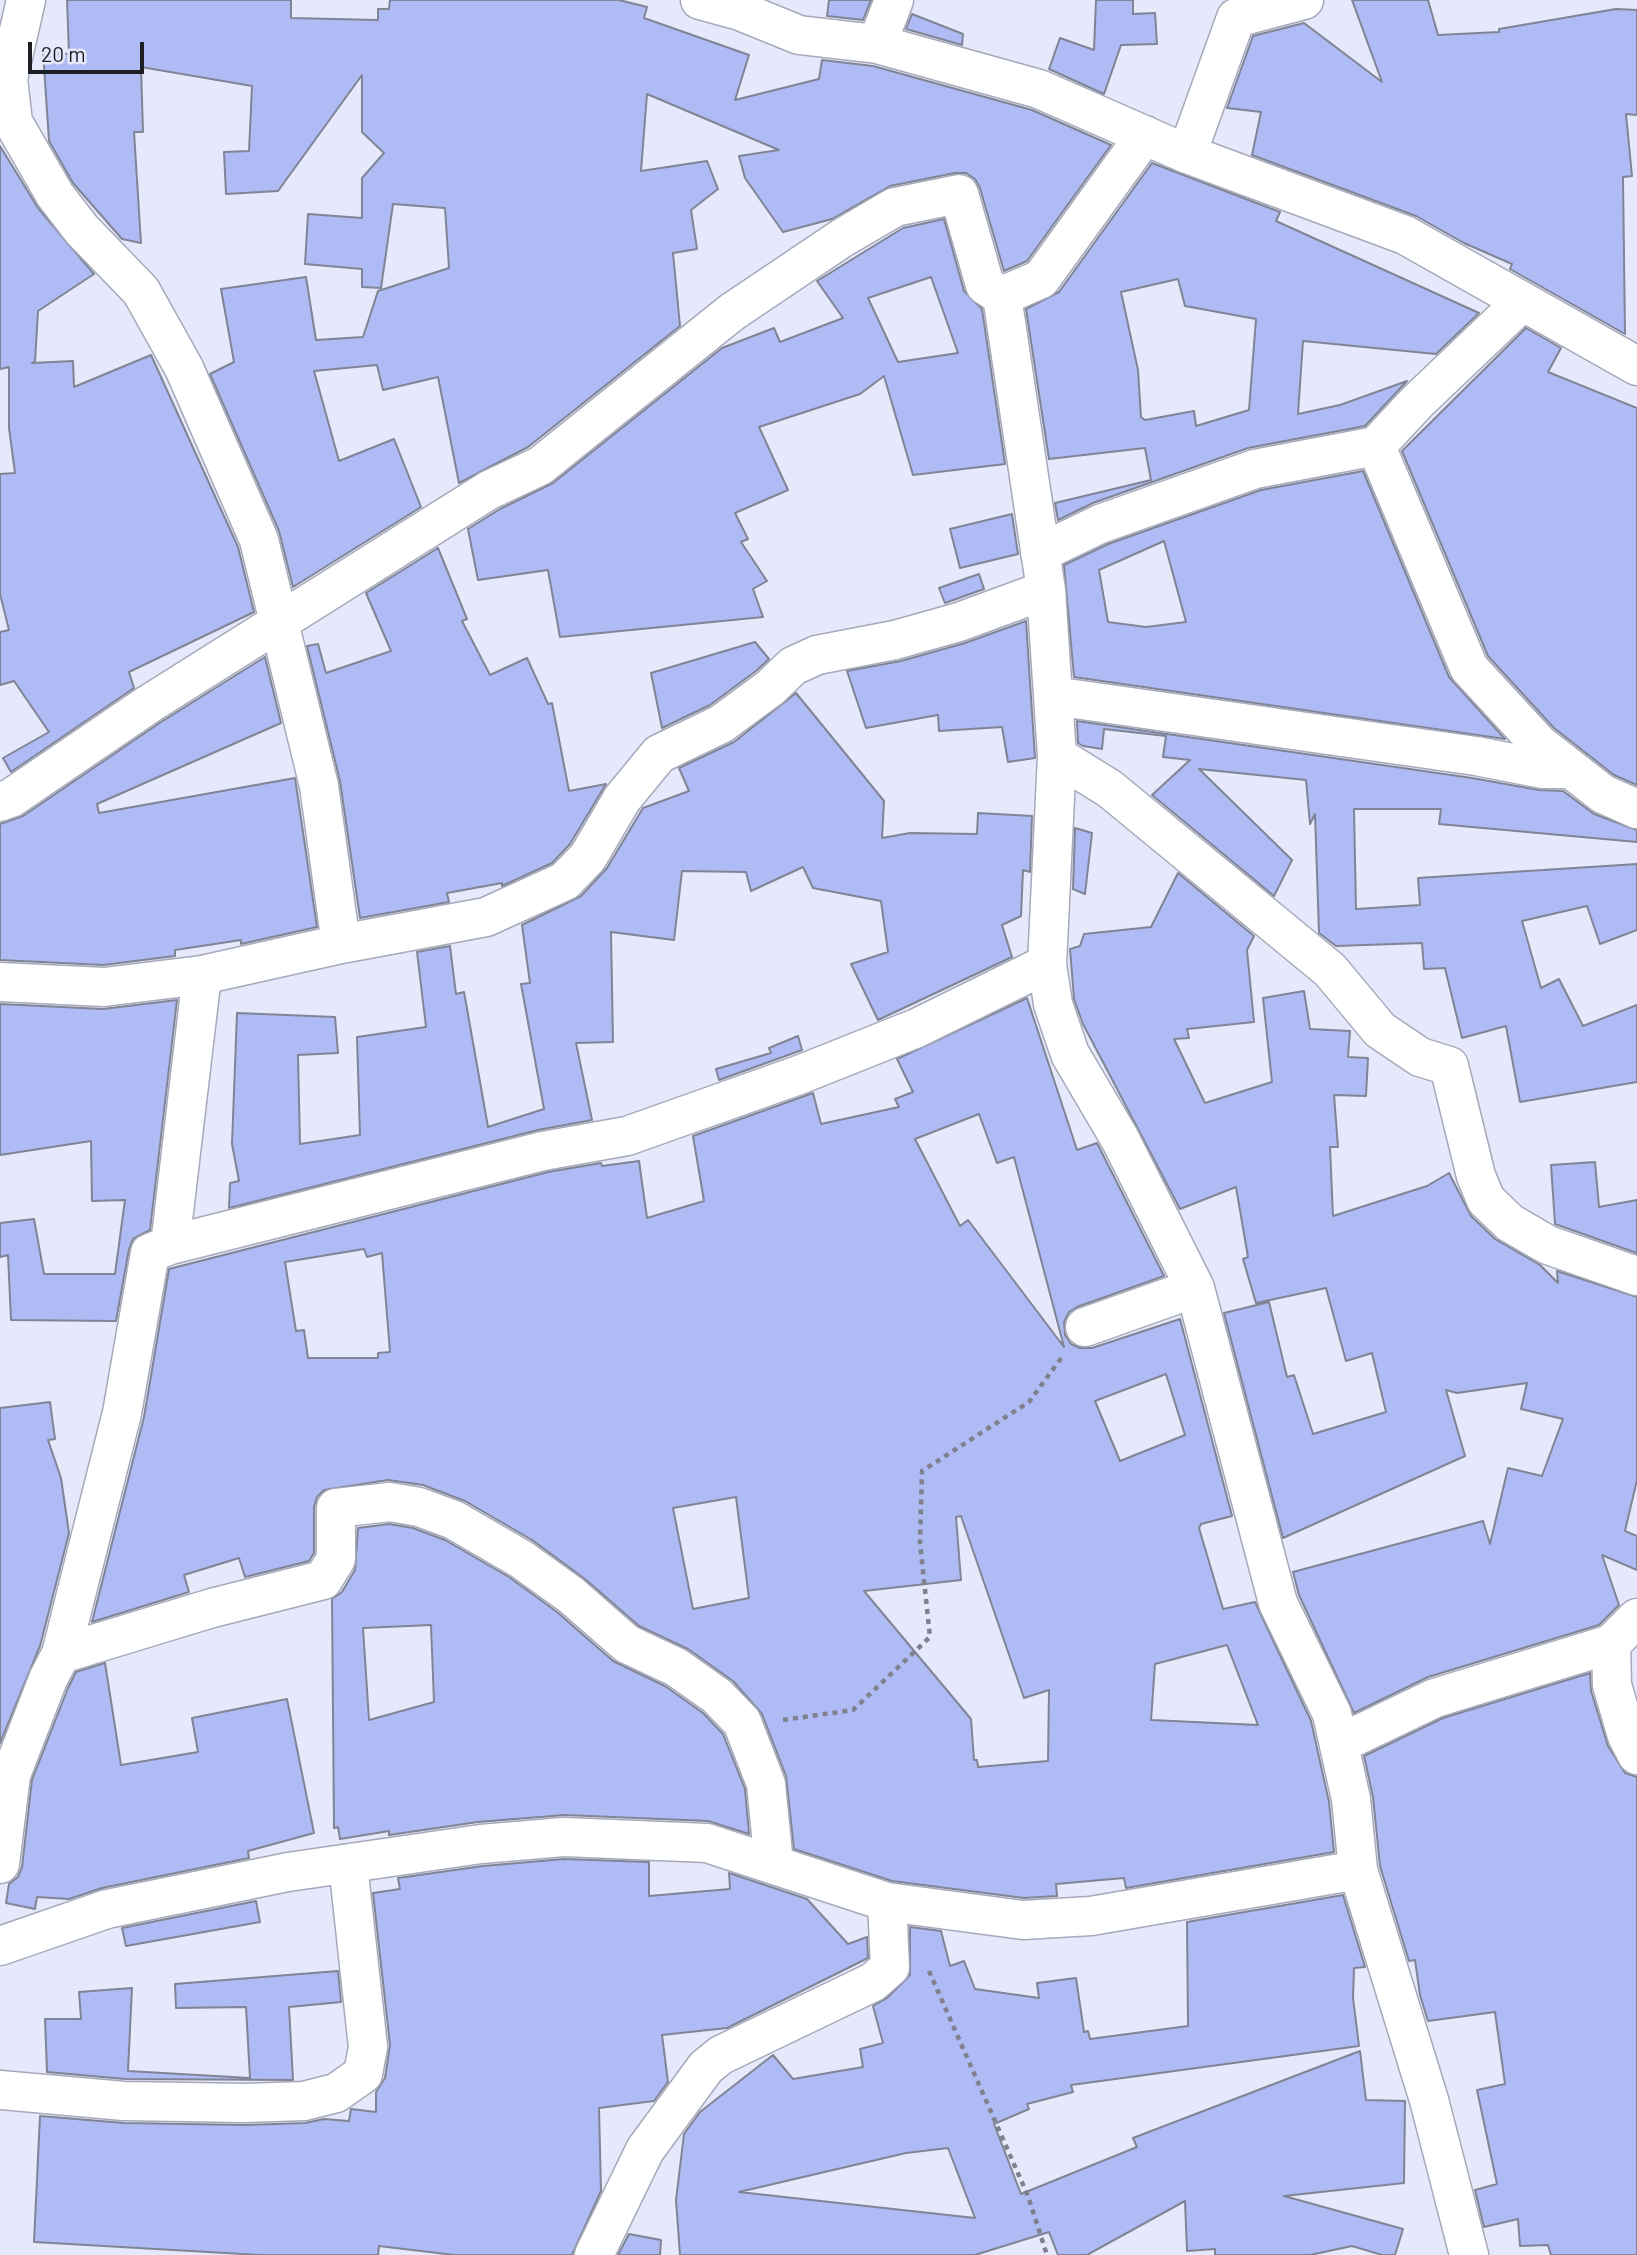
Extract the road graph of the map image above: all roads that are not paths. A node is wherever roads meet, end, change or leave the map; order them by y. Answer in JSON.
{"nodes":[{"id":1,"x":26,"y":0,"type":"edge"},
{"id":2,"x":700,"y":0,"type":"edge"},
{"id":3,"x":894,"y":0,"type":"edge"},
{"id":4,"x":1304,"y":0,"type":"edge"},
{"id":5,"x":740,"y":5,"type":"edge"},
{"id":6,"x":1237,"y":9,"type":"edge"},
{"id":7,"x":877,"y":44,"type":"junction"},
{"id":8,"x":1145,"y":135,"type":"junction"},
{"id":9,"x":1187,"y":154,"type":"junction"},
{"id":10,"x":1002,"y":296,"type":"junction"},
{"id":11,"x":1521,"y":303,"type":"junction"},
{"id":12,"x":1637,"y":366,"type":"edge"},
{"id":13,"x":1376,"y":446,"type":"junction"},
{"id":14,"x":1040,"y":553,"type":"junction"},
{"id":15,"x":1046,"y":590,"type":"junction"},
{"id":16,"x":279,"y":621,"type":"junction"},
{"id":17,"x":1053,"y":696,"type":"junction"},
{"id":18,"x":1057,"y":757,"type":"junction"},
{"id":19,"x":1571,"y":769,"type":"junction"},
{"id":20,"x":0,"y":802,"type":"edge"},
{"id":21,"x":1637,"y":808,"type":"edge"},
{"id":22,"x":341,"y":944,"type":"junction"},
{"id":23,"x":1047,"y":964,"type":"junction"},
{"id":24,"x":202,"y":975,"type":"junction"},
{"id":25,"x":0,"y":982,"type":"edge"},
{"id":26,"x":170,"y":1245,"type":"junction"},
{"id":27,"x":1637,"y":1276,"type":"edge"},
{"id":28,"x":1195,"y":1288,"type":"junction"},
{"id":29,"x":1085,"y":1327,"type":"road end"},
{"id":30,"x":1624,"y":1631,"type":"edge"},
{"id":31,"x":61,"y":1654,"type":"junction"},
{"id":32,"x":1339,"y":1745,"type":"junction"},
{"id":33,"x":1637,"y":1755,"type":"edge"},
{"id":34,"x":0,"y":1864,"type":"edge"},
{"id":35,"x":348,"y":1864,"type":"junction"},
{"id":36,"x":774,"y":1864,"type":"junction"},
{"id":37,"x":1358,"y":1870,"type":"junction"},
{"id":38,"x":887,"y":1902,"type":"junction"},
{"id":39,"x":0,"y":1946,"type":"edge"},
{"id":40,"x":0,"y":2090,"type":"edge"},
{"id":41,"x":594,"y":2255,"type":"edge"},
{"id":42,"x":1469,"y":2255,"type":"edge"}],
"edges":[{"from":1,"to":16,"type":"street"},
{"from":2,"to":5,"type":"street"},
{"from":3,"to":7,"type":"street"},
{"from":4,"to":6,"type":"street"},
{"from":5,"to":7,"type":"street"},
{"from":6,"to":9,"type":"street"},
{"from":7,"to":8,"type":"street"},
{"from":8,"to":9,"type":"street"},
{"from":8,"to":10,"type":"street"},
{"from":9,"to":11,"type":"street"},
{"from":10,"to":14,"type":"street"},
{"from":10,"to":16,"type":"street"},
{"from":11,"to":12,"type":"street"},
{"from":11,"to":13,"type":"street"},
{"from":13,"to":14,"type":"street"},
{"from":13,"to":19,"type":"street"},
{"from":14,"to":15,"type":"street"},
{"from":15,"to":17,"type":"street"},
{"from":15,"to":22,"type":"street"},
{"from":16,"to":20,"type":"street"},
{"from":16,"to":22,"type":"street"},
{"from":17,"to":18,"type":"street"},
{"from":17,"to":19,"type":"street"},
{"from":18,"to":23,"type":"street"},
{"from":18,"to":27,"type":"street"},
{"from":19,"to":21,"type":"street"},
{"from":22,"to":24,"type":"street"},
{"from":23,"to":26,"type":"street"},
{"from":23,"to":28,"type":"street"},
{"from":24,"to":25,"type":"street"},
{"from":24,"to":26,"type":"street"},
{"from":26,"to":31,"type":"street"},
{"from":28,"to":29,"type":"street"},
{"from":28,"to":32,"type":"street"},
{"from":30,"to":32,"type":"street"},
{"from":30,"to":33,"type":"street"},
{"from":31,"to":34,"type":"street"},
{"from":31,"to":36,"type":"street"},
{"from":32,"to":37,"type":"street"},
{"from":35,"to":36,"type":"street"},
{"from":35,"to":39,"type":"street"},
{"from":35,"to":40,"type":"street"},
{"from":36,"to":38,"type":"street"},
{"from":37,"to":38,"type":"street"},
{"from":37,"to":42,"type":"street"},
{"from":38,"to":41,"type":"street"}]}
